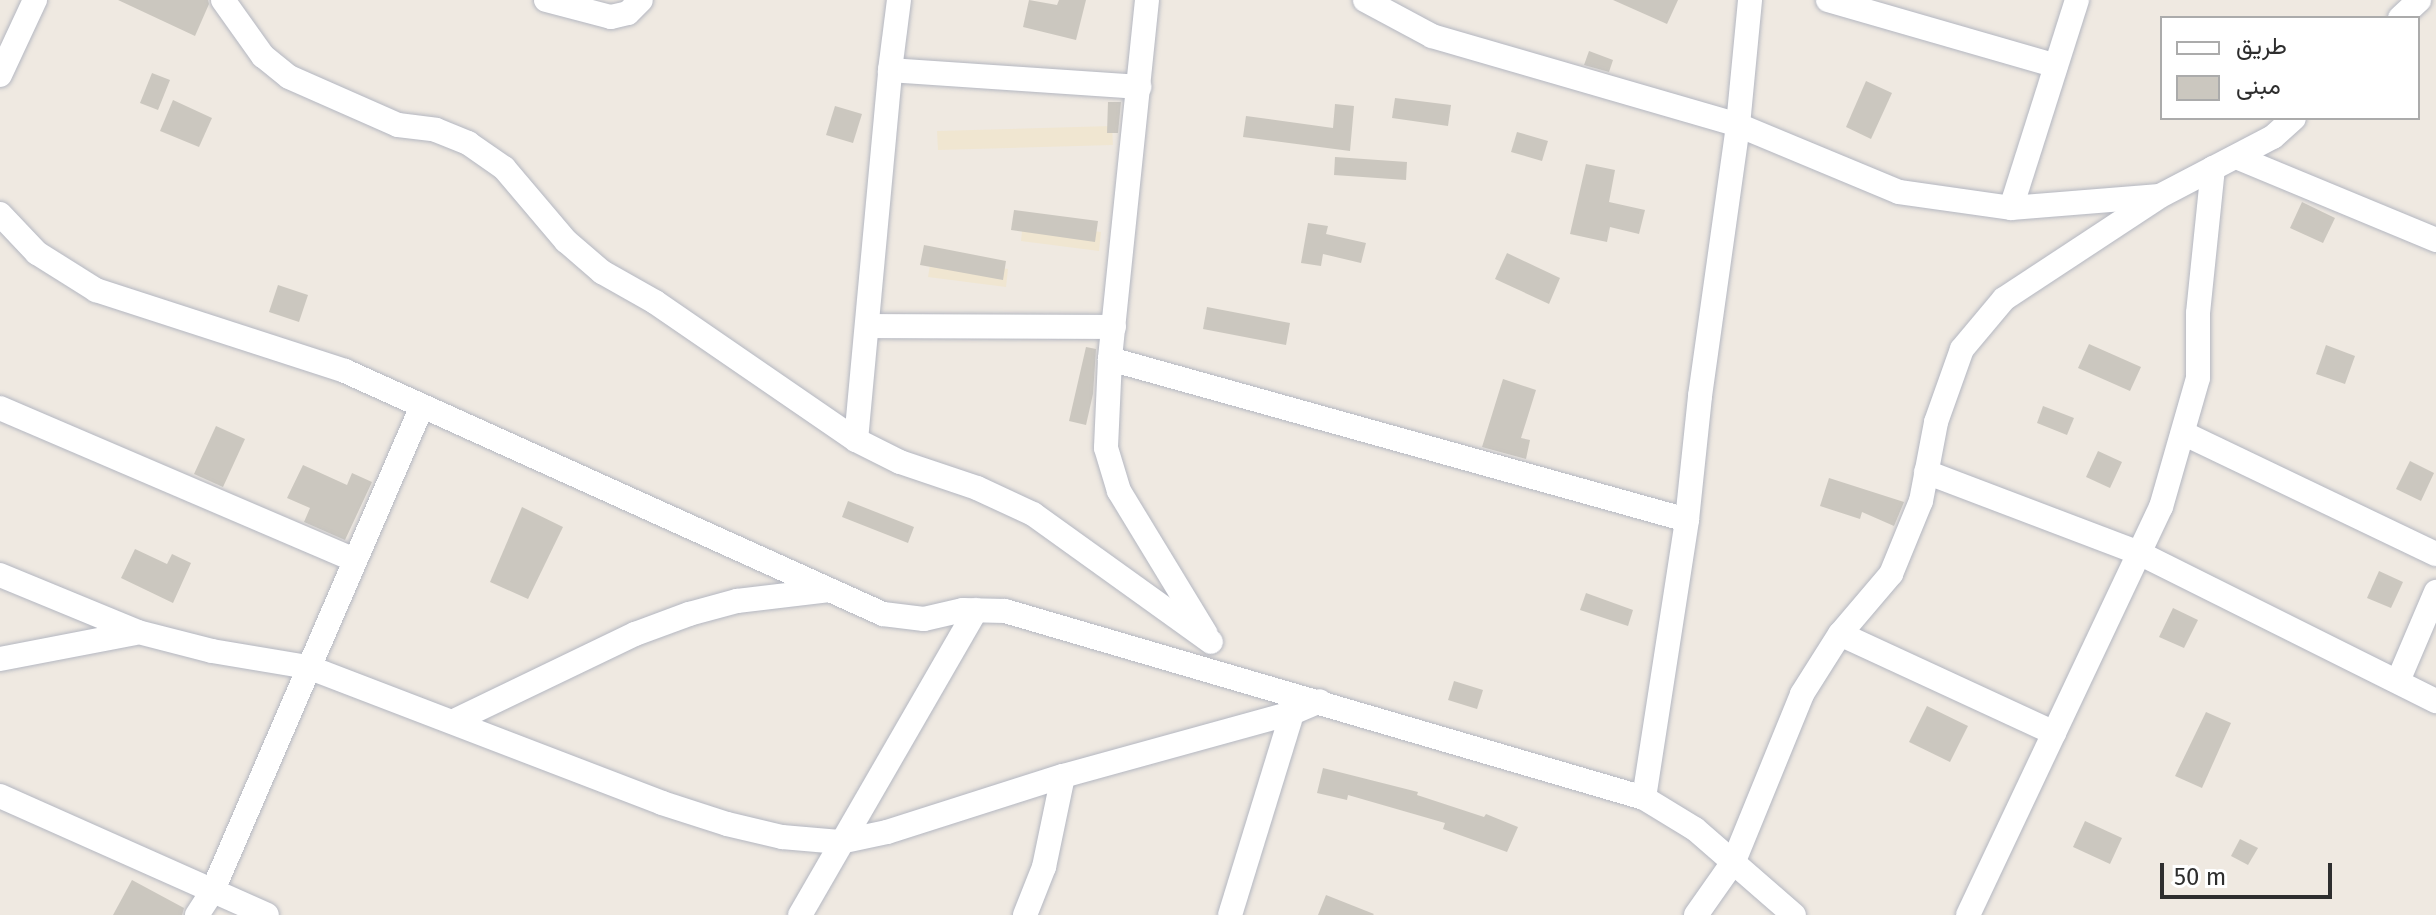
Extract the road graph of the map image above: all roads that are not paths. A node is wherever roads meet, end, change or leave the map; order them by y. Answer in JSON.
{"nodes":[{"id":1,"x":35,"y":0,"type":"edge"},
{"id":2,"x":223,"y":0,"type":"edge"},
{"id":3,"x":546,"y":0,"type":"edge"},
{"id":4,"x":641,"y":0,"type":"edge"},
{"id":5,"x":899,"y":0,"type":"edge"},
{"id":6,"x":1147,"y":0,"type":"edge"},
{"id":7,"x":1365,"y":0,"type":"edge"},
{"id":8,"x":1750,"y":0,"type":"edge"},
{"id":9,"x":1828,"y":0,"type":"edge"},
{"id":10,"x":2077,"y":0,"type":"edge"},
{"id":11,"x":2419,"y":0,"type":"edge"},
{"id":12,"x":2402,"y":16,"type":"edge"},
{"id":13,"x":2056,"y":66,"type":"junction"},
{"id":14,"x":890,"y":70,"type":"junction"},
{"id":15,"x":0,"y":75,"type":"edge"},
{"id":16,"x":1139,"y":87,"type":"junction"},
{"id":17,"x":2292,"y":120,"type":"edge"},
{"id":18,"x":1738,"y":125,"type":"junction"},
{"id":19,"x":2236,"y":157,"type":"junction"},
{"id":20,"x":2213,"y":168,"type":"junction"},
{"id":21,"x":2160,"y":196,"type":"junction"},
{"id":22,"x":2011,"y":208,"type":"junction"},
{"id":23,"x":0,"y":214,"type":"edge"},
{"id":24,"x":2436,"y":240,"type":"edge"},
{"id":25,"x":867,"y":326,"type":"junction"},
{"id":26,"x":1114,"y":327,"type":"junction"},
{"id":27,"x":1110,"y":359,"type":"junction"},
{"id":28,"x":422,"y":406,"type":"junction"},
{"id":29,"x":0,"y":408,"type":"edge"},
{"id":30,"x":2183,"y":433,"type":"junction"},
{"id":31,"x":856,"y":440,"type":"junction"},
{"id":32,"x":1926,"y":472,"type":"junction"},
{"id":33,"x":1687,"y":520,"type":"junction"},
{"id":34,"x":2139,"y":553,"type":"junction"},
{"id":35,"x":2436,"y":554,"type":"edge"},
{"id":36,"x":355,"y":560,"type":"junction"},
{"id":37,"x":0,"y":575,"type":"edge"},
{"id":38,"x":829,"y":590,"type":"junction"},
{"id":39,"x":2436,"y":592,"type":"edge"},
{"id":40,"x":976,"y":610,"type":"junction"},
{"id":41,"x":138,"y":632,"type":"junction"},
{"id":42,"x":1840,"y":634,"type":"junction"},
{"id":43,"x":1211,"y":642,"type":"junction"},
{"id":44,"x":0,"y":659,"type":"edge"},
{"id":45,"x":308,"y":667,"type":"junction"},
{"id":46,"x":1235,"y":675,"type":"junction"},
{"id":47,"x":2398,"y":681,"type":"junction"},
{"id":48,"x":1320,"y":701,"type":"junction"},
{"id":49,"x":2436,"y":701,"type":"edge"},
{"id":50,"x":1292,"y":713,"type":"junction"},
{"id":51,"x":454,"y":721,"type":"junction"},
{"id":52,"x":2054,"y":733,"type":"junction"},
{"id":53,"x":1063,"y":776,"type":"junction"},
{"id":54,"x":0,"y":796,"type":"edge"},
{"id":55,"x":1644,"y":798,"type":"junction"},
{"id":56,"x":840,"y":842,"type":"junction"},
{"id":57,"x":1734,"y":861,"type":"junction"},
{"id":58,"x":213,"y":890,"type":"junction"},
{"id":59,"x":197,"y":915,"type":"edge"},
{"id":60,"x":267,"y":915,"type":"edge"},
{"id":61,"x":800,"y":915,"type":"edge"},
{"id":62,"x":1025,"y":915,"type":"edge"},
{"id":63,"x":1230,"y":915,"type":"edge"},
{"id":64,"x":1696,"y":915,"type":"edge"},
{"id":65,"x":1794,"y":915,"type":"edge"},
{"id":66,"x":1968,"y":915,"type":"edge"}],
"edges":[{"from":1,"to":15,"type":"street"},
{"from":2,"to":31,"type":"street"},
{"from":3,"to":4,"type":"street"},
{"from":5,"to":14,"type":"street"},
{"from":6,"to":16,"type":"street"},
{"from":7,"to":18,"type":"street"},
{"from":8,"to":18,"type":"street"},
{"from":9,"to":13,"type":"street"},
{"from":10,"to":13,"type":"street"},
{"from":11,"to":12,"type":"street"},
{"from":13,"to":22,"type":"street"},
{"from":14,"to":16,"type":"street"},
{"from":14,"to":25,"type":"street"},
{"from":16,"to":26,"type":"street"},
{"from":17,"to":19,"type":"street"},
{"from":18,"to":22,"type":"street"},
{"from":18,"to":33,"type":"street"},
{"from":19,"to":20,"type":"street"},
{"from":19,"to":24,"type":"street"},
{"from":20,"to":21,"type":"street"},
{"from":20,"to":30,"type":"street"},
{"from":21,"to":22,"type":"street"},
{"from":21,"to":32,"type":"street"},
{"from":23,"to":28,"type":"street"},
{"from":25,"to":26,"type":"street"},
{"from":25,"to":31,"type":"street"},
{"from":26,"to":27,"type":"street"},
{"from":27,"to":33,"type":"street"},
{"from":27,"to":43,"type":"street"},
{"from":28,"to":36,"type":"street"},
{"from":28,"to":38,"type":"street"},
{"from":29,"to":36,"type":"street"},
{"from":30,"to":34,"type":"street"},
{"from":30,"to":35,"type":"street"},
{"from":31,"to":43,"type":"street"},
{"from":32,"to":34,"type":"street"},
{"from":32,"to":42,"type":"street"},
{"from":33,"to":55,"type":"street"},
{"from":34,"to":47,"type":"street"},
{"from":34,"to":52,"type":"street"},
{"from":36,"to":45,"type":"street"},
{"from":37,"to":41,"type":"street"},
{"from":38,"to":40,"type":"street"},
{"from":38,"to":51,"type":"street"},
{"from":39,"to":47,"type":"street"},
{"from":40,"to":46,"type":"street"},
{"from":40,"to":56,"type":"street"},
{"from":41,"to":44,"type":"street"},
{"from":41,"to":45,"type":"street"},
{"from":42,"to":52,"type":"street"},
{"from":42,"to":57,"type":"street"},
{"from":43,"to":46,"type":"street"},
{"from":45,"to":51,"type":"street"},
{"from":45,"to":58,"type":"street"},
{"from":46,"to":48,"type":"street"},
{"from":47,"to":49,"type":"street"},
{"from":48,"to":50,"type":"street"},
{"from":48,"to":55,"type":"street"},
{"from":50,"to":53,"type":"street"},
{"from":50,"to":63,"type":"street"},
{"from":51,"to":56,"type":"street"},
{"from":52,"to":66,"type":"street"},
{"from":53,"to":56,"type":"street"},
{"from":53,"to":62,"type":"street"},
{"from":54,"to":58,"type":"street"},
{"from":55,"to":57,"type":"street"},
{"from":56,"to":61,"type":"street"},
{"from":57,"to":64,"type":"street"},
{"from":57,"to":65,"type":"street"},
{"from":58,"to":59,"type":"street"},
{"from":58,"to":60,"type":"street"}]}
